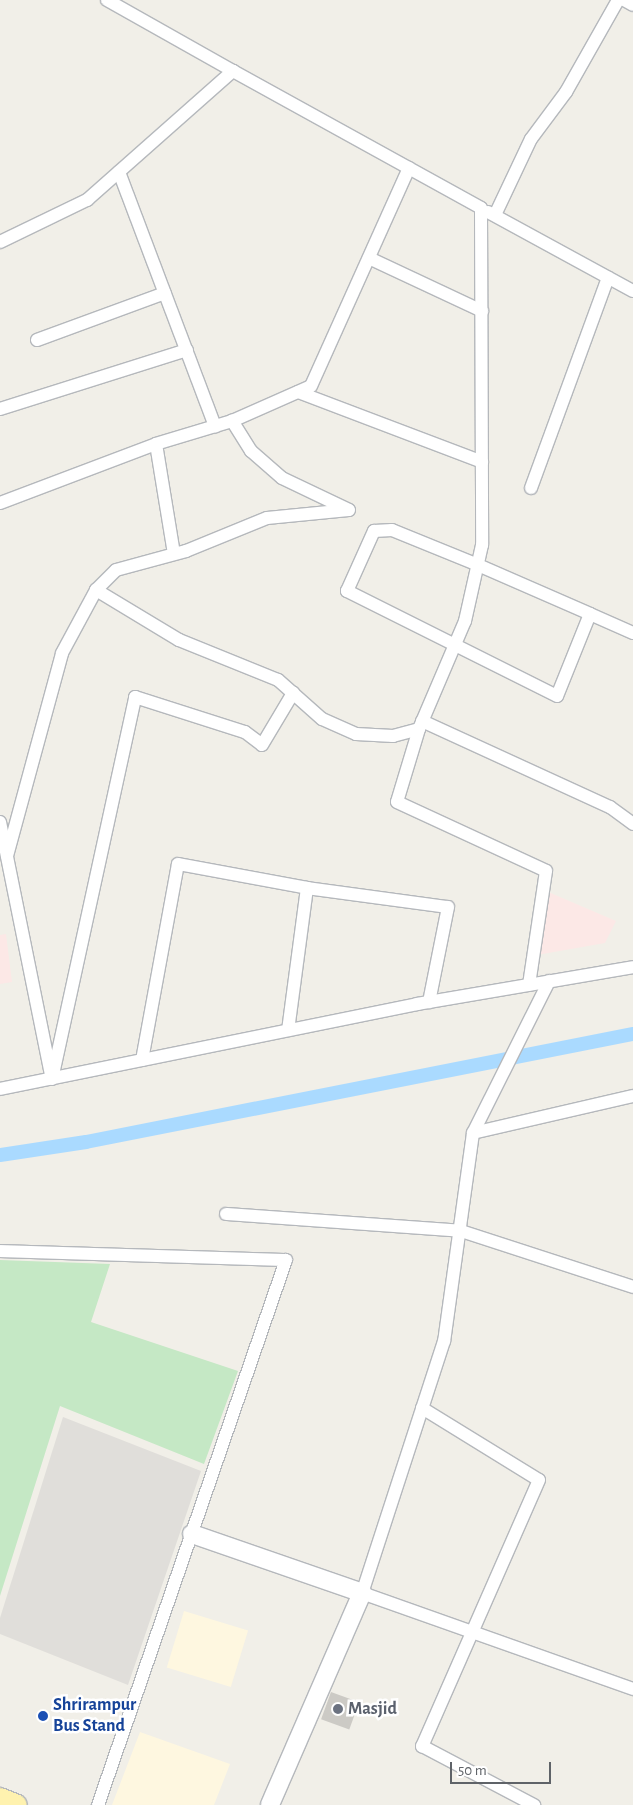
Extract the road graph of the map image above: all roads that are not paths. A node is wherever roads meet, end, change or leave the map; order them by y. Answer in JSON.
{"nodes":[{"id":1,"x":107,"y":0,"type":"edge"},
{"id":2,"x":618,"y":0,"type":"edge"},
{"id":3,"x":624,"y":0,"type":"edge"},
{"id":4,"x":633,"y":5,"type":"edge"},
{"id":5,"x":233,"y":71,"type":"junction"},
{"id":6,"x":410,"y":168,"type":"junction"},
{"id":7,"x":119,"y":172,"type":"junction"},
{"id":8,"x":481,"y":208,"type":"junction"},
{"id":9,"x":495,"y":215,"type":"junction"},
{"id":10,"x":0,"y":242,"type":"edge"},
{"id":11,"x":369,"y":258,"type":"junction"},
{"id":12,"x":608,"y":278,"type":"junction"},
{"id":13,"x":633,"y":291,"type":"edge"},
{"id":14,"x":165,"y":293,"type":"junction"},
{"id":15,"x":482,"y":311,"type":"junction"},
{"id":16,"x":37,"y":340,"type":"dead end"},
{"id":17,"x":187,"y":350,"type":"junction"},
{"id":18,"x":298,"y":392,"type":"junction"},
{"id":19,"x":0,"y":409,"type":"edge"},
{"id":20,"x":232,"y":421,"type":"junction"},
{"id":21,"x":215,"y":426,"type":"junction"},
{"id":22,"x":156,"y":444,"type":"junction"},
{"id":23,"x":482,"y":462,"type":"junction"},
{"id":24,"x":531,"y":488,"type":"dead end"},
{"id":25,"x":0,"y":503,"type":"edge"},
{"id":26,"x":174,"y":554,"type":"junction"},
{"id":27,"x":478,"y":565,"type":"junction"},
{"id":28,"x":96,"y":590,"type":"junction"},
{"id":29,"x":590,"y":614,"type":"junction"},
{"id":30,"x":633,"y":633,"type":"edge"},
{"id":31,"x":454,"y":645,"type":"junction"},
{"id":32,"x":292,"y":693,"type":"junction"},
{"id":33,"x":420,"y":725,"type":"junction"},
{"id":34,"x":0,"y":822,"type":"edge"},
{"id":35,"x":633,"y":824,"type":"edge"},
{"id":36,"x":7,"y":856,"type":"junction"},
{"id":37,"x":307,"y":888,"type":"junction"},
{"id":38,"x":633,"y":967,"type":"edge"},
{"id":39,"x":549,"y":981,"type":"junction"},
{"id":40,"x":529,"y":985,"type":"junction"},
{"id":41,"x":429,"y":1002,"type":"junction"},
{"id":42,"x":288,"y":1030,"type":"junction"},
{"id":43,"x":142,"y":1060,"type":"junction"},
{"id":44,"x":52,"y":1079,"type":"junction"},
{"id":45,"x":0,"y":1089,"type":"edge"},
{"id":46,"x":633,"y":1096,"type":"edge"},
{"id":47,"x":473,"y":1133,"type":"junction"},
{"id":48,"x":226,"y":1214,"type":"dead end"},
{"id":49,"x":461,"y":1231,"type":"junction"},
{"id":50,"x":0,"y":1251,"type":"edge"},
{"id":51,"x":633,"y":1287,"type":"edge"},
{"id":52,"x":422,"y":1408,"type":"junction"},
{"id":53,"x":192,"y":1534,"type":"junction"},
{"id":54,"x":362,"y":1593,"type":"junction"},
{"id":55,"x":471,"y":1631,"type":"junction"},
{"id":56,"x":633,"y":1689,"type":"edge"},
{"id":57,"x":0,"y":1798,"type":"edge"},
{"id":58,"x":16,"y":1805,"type":"edge"},
{"id":59,"x":98,"y":1805,"type":"edge"},
{"id":60,"x":270,"y":1805,"type":"edge"},
{"id":61,"x":534,"y":1805,"type":"edge"}],
"edges":[{"from":1,"to":5,"type":"street"},
{"from":2,"to":9,"type":"street"},
{"from":3,"to":4,"type":"street"},
{"from":5,"to":6,"type":"street"},
{"from":5,"to":7,"type":"street"},
{"from":6,"to":8,"type":"street"},
{"from":6,"to":11,"type":"street"},
{"from":7,"to":10,"type":"street"},
{"from":7,"to":14,"type":"street"},
{"from":8,"to":9,"type":"street"},
{"from":8,"to":15,"type":"street"},
{"from":9,"to":12,"type":"street"},
{"from":11,"to":15,"type":"street"},
{"from":11,"to":18,"type":"street"},
{"from":12,"to":13,"type":"street"},
{"from":12,"to":24,"type":"street"},
{"from":14,"to":16,"type":"street"},
{"from":14,"to":17,"type":"street"},
{"from":15,"to":23,"type":"street"},
{"from":17,"to":19,"type":"street"},
{"from":17,"to":21,"type":"street"},
{"from":18,"to":20,"type":"street"},
{"from":18,"to":23,"type":"street"},
{"from":20,"to":21,"type":"street"},
{"from":20,"to":26,"type":"street"},
{"from":21,"to":22,"type":"street"},
{"from":22,"to":25,"type":"street"},
{"from":22,"to":26,"type":"street"},
{"from":23,"to":27,"type":"street"},
{"from":26,"to":28,"type":"street"},
{"from":27,"to":29,"type":"street"},
{"from":27,"to":31,"type":"street"},
{"from":27,"to":31,"type":"street"},
{"from":28,"to":32,"type":"street"},
{"from":28,"to":36,"type":"street"},
{"from":29,"to":30,"type":"street"},
{"from":29,"to":31,"type":"street"},
{"from":31,"to":33,"type":"street"},
{"from":32,"to":33,"type":"street"},
{"from":32,"to":44,"type":"street"},
{"from":33,"to":35,"type":"street"},
{"from":33,"to":40,"type":"street"},
{"from":34,"to":36,"type":"street"},
{"from":36,"to":44,"type":"street"},
{"from":37,"to":41,"type":"street"},
{"from":37,"to":42,"type":"street"},
{"from":37,"to":43,"type":"street"},
{"from":38,"to":39,"type":"street"},
{"from":39,"to":40,"type":"street"},
{"from":39,"to":47,"type":"street"},
{"from":40,"to":41,"type":"street"},
{"from":41,"to":42,"type":"street"},
{"from":42,"to":43,"type":"street"},
{"from":43,"to":44,"type":"street"},
{"from":44,"to":45,"type":"street"},
{"from":46,"to":47,"type":"street"},
{"from":47,"to":49,"type":"street"},
{"from":48,"to":49,"type":"street"},
{"from":49,"to":51,"type":"street"},
{"from":49,"to":52,"type":"street"},
{"from":50,"to":53,"type":"street"},
{"from":52,"to":54,"type":"street"},
{"from":52,"to":55,"type":"street"},
{"from":53,"to":54,"type":"street"},
{"from":53,"to":59,"type":"street"},
{"from":54,"to":55,"type":"street"},
{"from":54,"to":60,"type":"street"},
{"from":55,"to":56,"type":"street"},
{"from":55,"to":61,"type":"street"},
{"from":57,"to":58,"type":"main road"}]}
